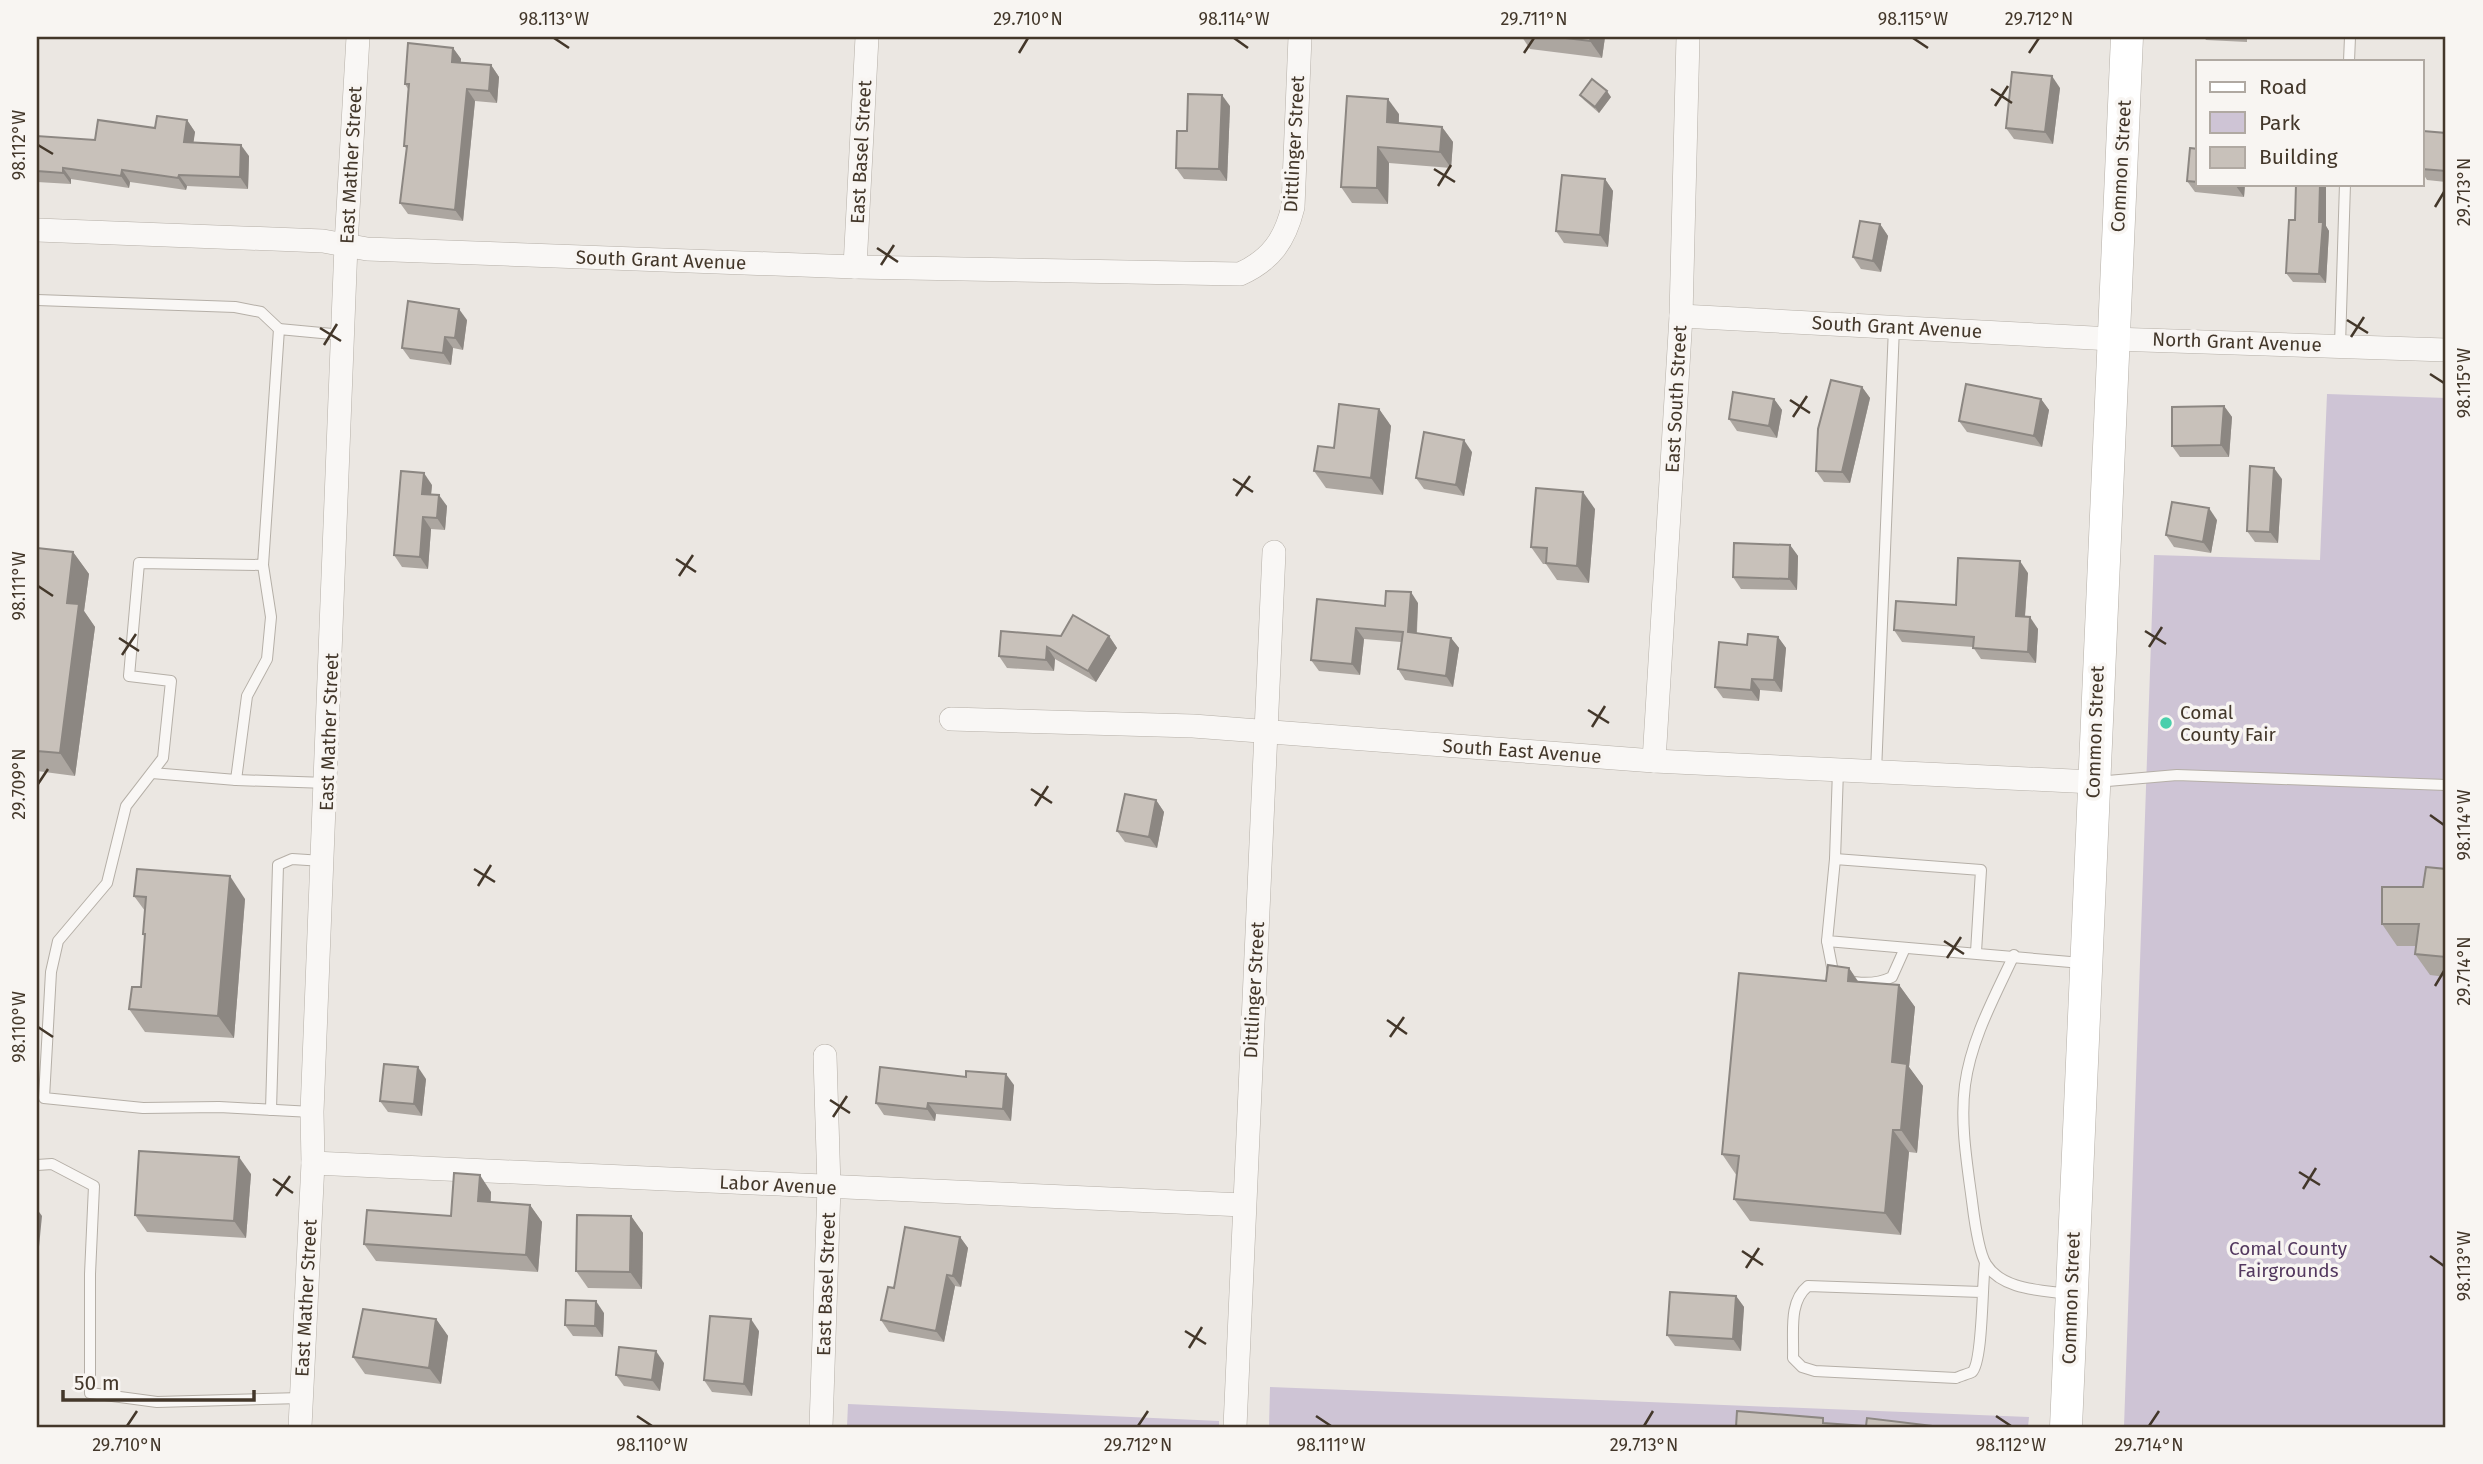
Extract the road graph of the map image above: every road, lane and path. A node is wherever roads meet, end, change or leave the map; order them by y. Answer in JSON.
{"nodes":[{"id":1,"x":358,"y":37,"type":"edge"},
{"id":2,"x":867,"y":37,"type":"edge"},
{"id":3,"x":1300,"y":37,"type":"edge"},
{"id":4,"x":1688,"y":37,"type":"edge"},
{"id":5,"x":2127,"y":37,"type":"edge"},
{"id":6,"x":2350,"y":37,"type":"edge"},
{"id":7,"x":2349,"y":60,"type":"edge"},
{"id":8,"x":2346,"y":186,"type":"edge"},
{"id":9,"x":37,"y":230,"type":"edge"},
{"id":10,"x":346,"y":245,"type":"junction"},
{"id":11,"x":1278,"y":247,"type":"joint"},
{"id":12,"x":855,"y":267,"type":"junction"},
{"id":13,"x":37,"y":300,"type":"edge"},
{"id":14,"x":1681,"y":316,"type":"junction"},
{"id":15,"x":1894,"y":327,"type":"junction"},
{"id":16,"x":279,"y":329,"type":"junction"},
{"id":17,"x":343,"y":335,"type":"junction"},
{"id":18,"x":2112,"y":339,"type":"junction"},
{"id":19,"x":2340,"y":345,"type":"junction"},
{"id":20,"x":2446,"y":350,"type":"edge"},
{"id":21,"x":1274,"y":552,"type":"dead end"},
{"id":22,"x":263,"y":565,"type":"junction"},
{"id":23,"x":951,"y":719,"type":"dead end"},
{"id":24,"x":1266,"y":731,"type":"junction"},
{"id":25,"x":1654,"y":761,"type":"junction"},
{"id":26,"x":1838,"y":770,"type":"junction"},
{"id":27,"x":1875,"y":772,"type":"junction"},
{"id":28,"x":152,"y":773,"type":"junction"},
{"id":29,"x":236,"y":780,"type":"junction"},
{"id":30,"x":2093,"y":782,"type":"junction"},
{"id":31,"x":327,"y":783,"type":"junction"},
{"id":32,"x":2446,"y":785,"type":"edge"},
{"id":33,"x":1835,"y":859,"type":"junction"},
{"id":34,"x":323,"y":862,"type":"junction"},
{"id":35,"x":1827,"y":941,"type":"junction"},
{"id":36,"x":1905,"y":948,"type":"junction"},
{"id":37,"x":1976,"y":951,"type":"junction"},
{"id":38,"x":2014,"y":955,"type":"junction"},
{"id":39,"x":2085,"y":963,"type":"junction"},
{"id":40,"x":825,"y":1056,"type":"dead end"},
{"id":41,"x":271,"y":1110,"type":"junction"},
{"id":42,"x":312,"y":1112,"type":"junction"},
{"id":43,"x":313,"y":1163,"type":"junction"},
{"id":44,"x":37,"y":1165,"type":"edge"},
{"id":45,"x":829,"y":1187,"type":"junction"},
{"id":46,"x":1243,"y":1205,"type":"junction"},
{"id":47,"x":1985,"y":1263,"type":"junction"},
{"id":48,"x":1981,"y":1292,"type":"junction"},
{"id":49,"x":2071,"y":1294,"type":"junction"},
{"id":50,"x":301,"y":1398,"type":"junction"},
{"id":51,"x":300,"y":1427,"type":"edge"},
{"id":52,"x":821,"y":1427,"type":"edge"},
{"id":53,"x":1236,"y":1427,"type":"edge"},
{"id":54,"x":2066,"y":1427,"type":"edge"}],
"edges":[{"from":1,"to":10,"type":"street","name":"East Mather Street"},
{"from":2,"to":12,"type":"street","name":"East Basel Street"},
{"from":3,"to":11,"type":"street","name":"Dittlinger Street"},
{"from":4,"to":14,"type":"street","name":"East South Street"},
{"from":5,"to":18,"type":"main road","name":"Common Street"},
{"from":6,"to":7,"type":"lane"},
{"from":8,"to":19,"type":"lane"},
{"from":9,"to":10,"type":"street","name":"South Grant Avenue"},
{"from":10,"to":12,"type":"street","name":"South Grant Avenue"},
{"from":10,"to":17,"type":"street","name":"East Mather Street"},
{"from":11,"to":12,"type":"street","name":"South Grant Avenue"},
{"from":13,"to":16,"type":"lane"},
{"from":14,"to":15,"type":"street","name":"South Grant Avenue"},
{"from":14,"to":25,"type":"street","name":"East South Street"},
{"from":15,"to":18,"type":"street","name":"South Grant Avenue"},
{"from":15,"to":27,"type":"lane"},
{"from":16,"to":17,"type":"lane"},
{"from":16,"to":22,"type":"lane"},
{"from":17,"to":31,"type":"street","name":"East Mather Street"},
{"from":18,"to":19,"type":"street","name":"North Grant Avenue"},
{"from":18,"to":30,"type":"main road","name":"Common Street"},
{"from":19,"to":20,"type":"street","name":"North Grant Avenue"},
{"from":21,"to":24,"type":"street","name":"Dittlinger Street"},
{"from":22,"to":28,"type":"lane"},
{"from":22,"to":29,"type":"lane"},
{"from":23,"to":24,"type":"street","name":"South East Avenue"},
{"from":24,"to":25,"type":"street","name":"South East Avenue"},
{"from":24,"to":46,"type":"street","name":"Dittlinger Street"},
{"from":25,"to":26,"type":"street","name":"South East Avenue"},
{"from":26,"to":27,"type":"street","name":"South East Avenue"},
{"from":26,"to":33,"type":"lane"},
{"from":27,"to":30,"type":"street","name":"South East Avenue"},
{"from":28,"to":29,"type":"lane"},
{"from":28,"to":41,"type":"lane"},
{"from":29,"to":31,"type":"lane"},
{"from":30,"to":32,"type":"lane"},
{"from":30,"to":39,"type":"main road","name":"Common Street"},
{"from":31,"to":34,"type":"street","name":"East Mather Street"},
{"from":33,"to":35,"type":"lane"},
{"from":33,"to":37,"type":"lane"},
{"from":34,"to":41,"type":"lane"},
{"from":34,"to":42,"type":"street","name":"East Mather Street"},
{"from":35,"to":36,"type":"lane"},
{"from":35,"to":36,"type":"lane"},
{"from":36,"to":37,"type":"lane"},
{"from":37,"to":38,"type":"lane"},
{"from":38,"to":39,"type":"lane"},
{"from":38,"to":47,"type":"lane"},
{"from":39,"to":49,"type":"main road","name":"Common Street"},
{"from":40,"to":45,"type":"street","name":"East Basel Street"},
{"from":41,"to":42,"type":"lane"},
{"from":42,"to":43,"type":"street","name":"East Mather Street"},
{"from":43,"to":45,"type":"street","name":"Labor Avenue"},
{"from":43,"to":50,"type":"street","name":"East Mather Street"},
{"from":44,"to":50,"type":"lane"},
{"from":45,"to":46,"type":"street","name":"Labor Avenue"},
{"from":45,"to":52,"type":"street","name":"East Basel Street"},
{"from":46,"to":53,"type":"street","name":"Dittlinger Street"},
{"from":47,"to":48,"type":"lane"},
{"from":47,"to":49,"type":"lane"},
{"from":48,"to":48,"type":"lane"},
{"from":49,"to":54,"type":"main road","name":"Common Street"},
{"from":50,"to":51,"type":"street","name":"East Mather Street"}]}
